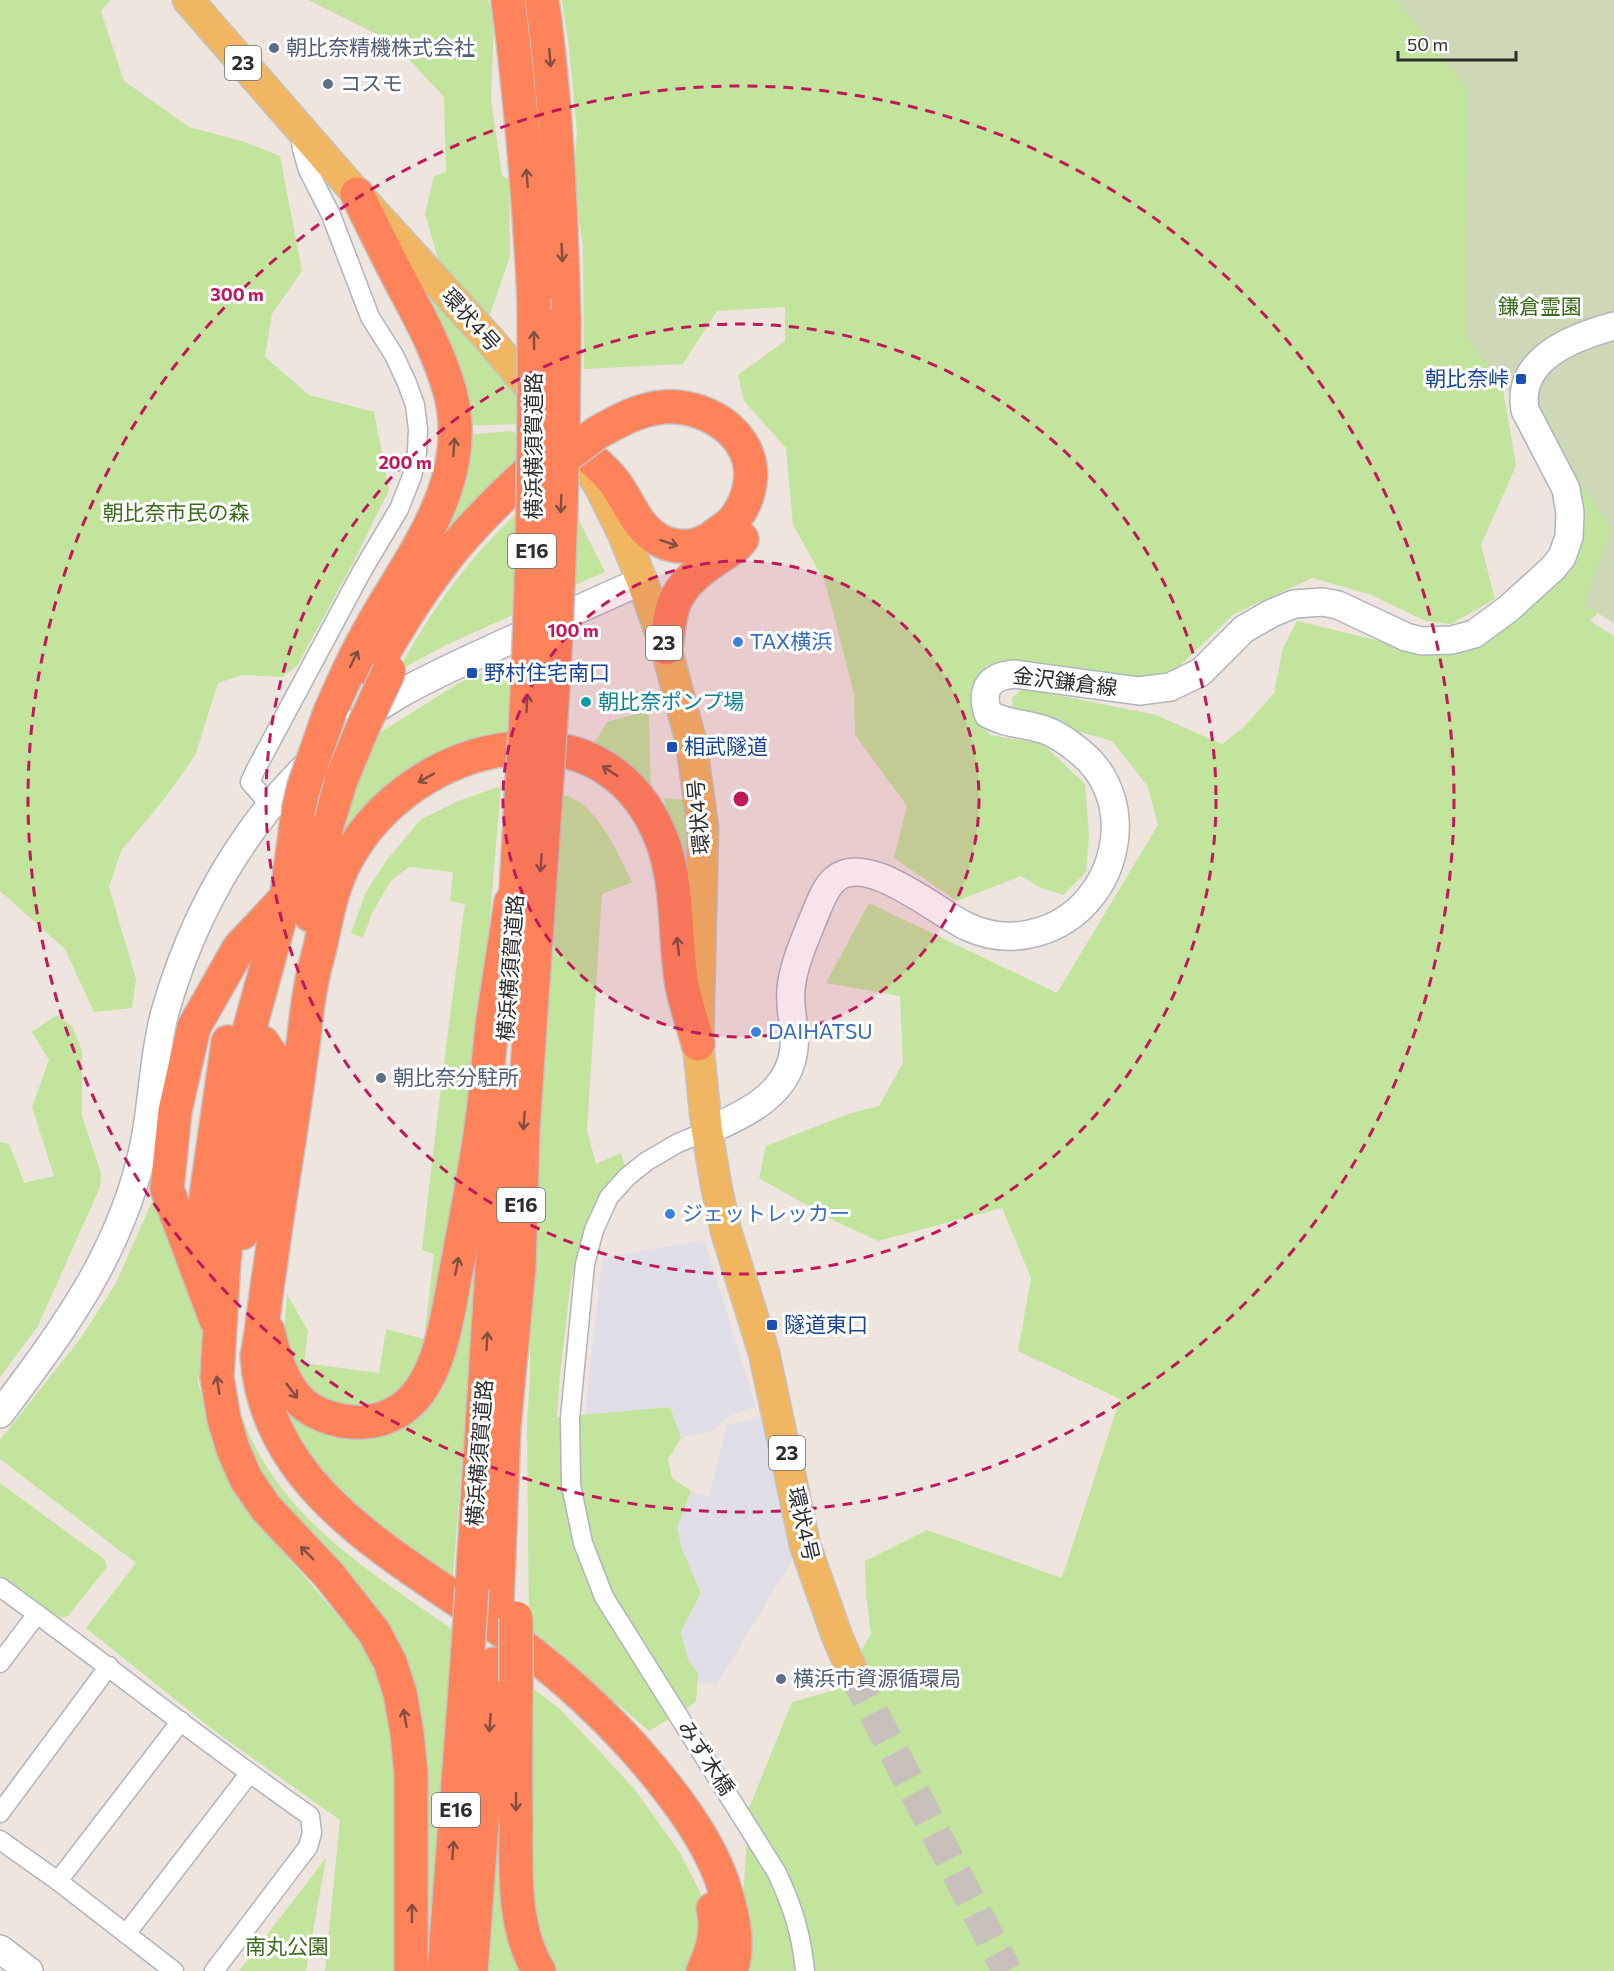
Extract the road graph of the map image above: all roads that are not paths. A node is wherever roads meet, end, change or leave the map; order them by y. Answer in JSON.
{"nodes":[{"id":1,"x":188,"y":0,"type":"edge"},
{"id":2,"x":508,"y":0,"type":"edge"},
{"id":3,"x":542,"y":0,"type":"edge"},
{"id":4,"x":299,"y":126,"type":"junction"},
{"id":5,"x":357,"y":194,"type":"junction"},
{"id":6,"x":1614,"y":326,"type":"edge"},
{"id":7,"x":571,"y":444,"type":"junction"},
{"id":8,"x":642,"y":581,"type":"junction"},
{"id":9,"x":666,"y":648,"type":"junction"},
{"id":10,"x":334,"y":781,"type":"junction"},
{"id":11,"x":533,"y":804,"type":"junction"},
{"id":12,"x":284,"y":809,"type":"junction"},
{"id":13,"x":519,"y":854,"type":"junction"},
{"id":14,"x":278,"y":905,"type":"junction"},
{"id":15,"x":250,"y":1000,"type":"junction"},
{"id":16,"x":308,"y":1009,"type":"junction"},
{"id":17,"x":699,"y":1044,"type":"junction"},
{"id":18,"x":707,"y":1131,"type":"junction"},
{"id":19,"x":189,"y":1219,"type":"junction"},
{"id":20,"x":215,"y":1267,"type":"junction"},
{"id":21,"x":267,"y":1289,"type":"junction"},
{"id":22,"x":0,"y":1414,"type":"edge"},
{"id":23,"x":0,"y":1587,"type":"edge"},
{"id":24,"x":495,"y":1604,"type":"junction"},
{"id":25,"x":38,"y":1614,"type":"junction"},
{"id":26,"x":0,"y":1663,"type":"edge"},
{"id":27,"x":492,"y":1665,"type":"junction"},
{"id":28,"x":109,"y":1666,"type":"junction"},
{"id":29,"x":853,"y":1673,"type":"tunnel mouth"},
{"id":30,"x":181,"y":1721,"type":"junction"},
{"id":31,"x":249,"y":1774,"type":"junction"},
{"id":32,"x":0,"y":1814,"type":"edge"},
{"id":33,"x":0,"y":1840,"type":"edge"},
{"id":34,"x":58,"y":1881,"type":"junction"},
{"id":35,"x":126,"y":1934,"type":"junction"},
{"id":36,"x":174,"y":1971,"type":"edge"},
{"id":37,"x":214,"y":1971,"type":"edge"},
{"id":38,"x":411,"y":1971,"type":"edge"},
{"id":39,"x":444,"y":1971,"type":"edge"},
{"id":40,"x":471,"y":1971,"type":"edge"},
{"id":41,"x":539,"y":1971,"type":"edge"},
{"id":42,"x":703,"y":1971,"type":"edge"},
{"id":43,"x":731,"y":1971,"type":"edge"},
{"id":44,"x":804,"y":1971,"type":"edge"}],
"edges":[{"from":1,"to":4,"type":"main road","name":"環状4号","number":"23"},
{"from":11,"to":2,"type":"highway","name":"横浜横須賀道路","number":"E16","one_way":true,"bridge":true},
{"from":3,"to":11,"type":"highway","name":"横浜横須賀道路","number":"E16","one_way":true,"bridge":true},
{"from":4,"to":5,"type":"main road","name":"環状4号","number":"23"},
{"from":4,"to":12,"type":"street"},
{"from":5,"to":7,"type":"main road","name":"環状4号","number":"23"},
{"from":12,"to":5,"type":"highway","one_way":true,"bridge":true},
{"from":6,"to":18,"type":"main road","name":"金沢鎌倉線"},
{"from":7,"to":7,"type":"highway","one_way":true},
{"from":7,"to":8,"type":"main road","name":"環状4号","number":"23"},
{"from":7,"to":9,"type":"highway"},
{"from":7,"to":10,"type":"highway","bridge":true},
{"from":8,"to":9,"type":"main road","name":"環状4号","number":"23"},
{"from":8,"to":12,"type":"main road"},
{"from":9,"to":17,"type":"main road","name":"環状4号","number":"23"},
{"from":10,"to":14,"type":"highway"},
{"from":10,"to":16,"type":"highway"},
{"from":11,"to":13,"type":"highway","name":"横浜横須賀道路","number":"E16"},
{"from":11,"to":24,"type":"highway","name":"横浜横須賀道路","number":"E16","one_way":true},
{"from":12,"to":14,"type":"highway"},
{"from":12,"to":22,"type":"main road"},
{"from":21,"to":13,"type":"highway","one_way":true},
{"from":24,"to":13,"type":"highway","name":"横浜横須賀道路","number":"E16","one_way":true},
{"from":14,"to":15,"type":"highway"},
{"from":14,"to":19,"type":"highway"},
{"from":15,"to":19,"type":"highway"},
{"from":15,"to":20,"type":"highway"},
{"from":15,"to":20,"type":"highway"},
{"from":17,"to":16,"type":"highway","one_way":true},
{"from":16,"to":21,"type":"highway"},
{"from":17,"to":18,"type":"main road","name":"環状4号","number":"23"},
{"from":18,"to":29,"type":"main road","name":"環状4号","number":"23"},
{"from":18,"to":44,"type":"street","name":"みず木橋"},
{"from":19,"to":20,"type":"highway"},
{"from":38,"to":20,"type":"highway","one_way":true},
{"from":20,"to":42,"type":"highway"},
{"from":21,"to":43,"type":"highway"},
{"from":23,"to":25,"type":"street"},
{"from":24,"to":27,"type":"highway","name":"横浜横須賀道路","number":"E16","bridge":true},
{"from":24,"to":27,"type":"highway","bridge":true},
{"from":25,"to":26,"type":"street"},
{"from":25,"to":28,"type":"street"},
{"from":39,"to":27,"type":"highway","name":"横浜横須賀道路","number":"E16","one_way":true},
{"from":27,"to":40,"type":"highway","name":"横浜横須賀道路","number":"E16","one_way":true},
{"from":27,"to":41,"type":"highway","one_way":true},
{"from":28,"to":30,"type":"street"},
{"from":28,"to":32,"type":"street"},
{"from":30,"to":31,"type":"street"},
{"from":30,"to":34,"type":"street"},
{"from":31,"to":35,"type":"street"},
{"from":31,"to":37,"type":"street"},
{"from":33,"to":34,"type":"street"},
{"from":34,"to":35,"type":"street"},
{"from":35,"to":36,"type":"street"}]}
